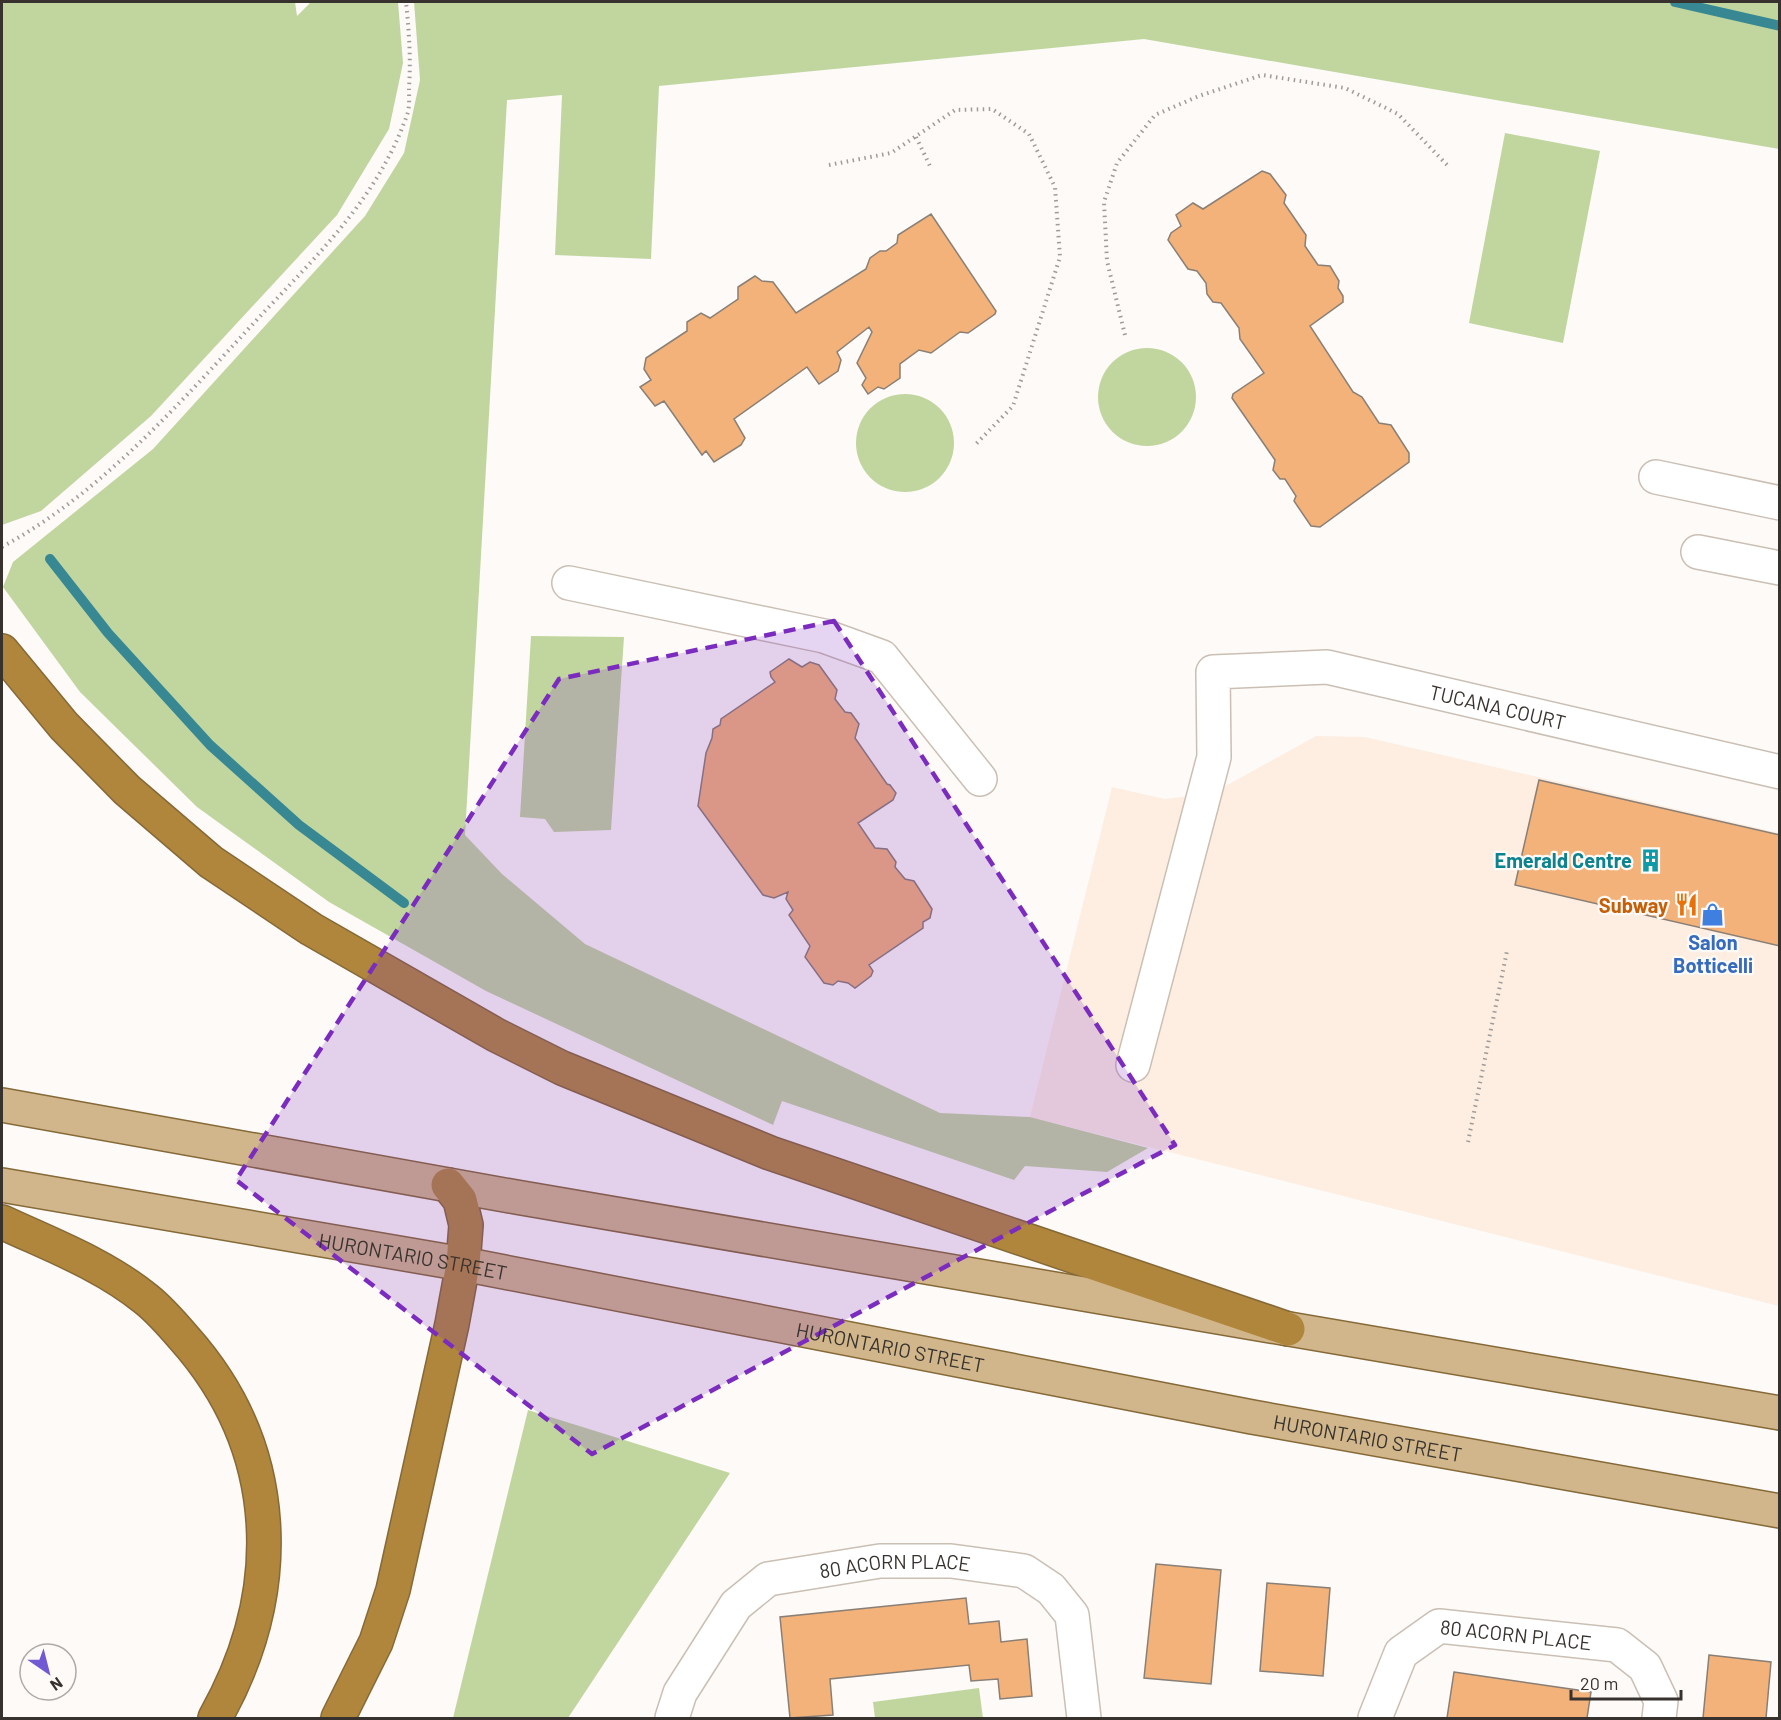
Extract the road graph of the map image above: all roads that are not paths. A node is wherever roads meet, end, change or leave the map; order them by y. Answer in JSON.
{"nodes":[{"id":1,"x":1656,"y":477,"type":"dead end"},
{"id":2,"x":1779,"y":504,"type":"edge"},
{"id":3,"x":1698,"y":552,"type":"dead end"},
{"id":4,"x":1779,"y":568,"type":"edge"},
{"id":5,"x":569,"y":583,"type":"dead end"},
{"id":6,"x":2,"y":651,"type":"edge"},
{"id":7,"x":1779,"y":772,"type":"edge"},
{"id":8,"x":980,"y":780,"type":"dead end"},
{"id":9,"x":1133,"y":1065,"type":"dead end"},
{"id":10,"x":2,"y":1105,"type":"edge"},
{"id":11,"x":2,"y":1185,"type":"edge"},
{"id":12,"x":448,"y":1185,"type":"junction"},
{"id":13,"x":2,"y":1222,"type":"edge"},
{"id":14,"x":463,"y":1264,"type":"junction"},
{"id":15,"x":1288,"y":1329,"type":"junction"},
{"id":16,"x":1779,"y":1413,"type":"edge"},
{"id":17,"x":1779,"y":1511,"type":"edge"},
{"id":18,"x":215,"y":1719,"type":"edge"},
{"id":19,"x":338,"y":1719,"type":"edge"},
{"id":20,"x":672,"y":1719,"type":"edge"},
{"id":21,"x":1084,"y":1719,"type":"edge"},
{"id":22,"x":1375,"y":1719,"type":"edge"},
{"id":23,"x":1659,"y":1719,"type":"edge"}],
"edges":[{"from":1,"to":2,"type":"street"},
{"from":3,"to":4,"type":"street"},
{"from":5,"to":8,"type":"street"},
{"from":6,"to":15,"type":"highway"},
{"from":7,"to":9,"type":"street","name":"TUCANA COURT"},
{"from":10,"to":12,"type":"main road"},
{"from":11,"to":14,"type":"main road","name":"HURONTARIO STREET"},
{"from":12,"to":14,"type":"highway"},
{"from":12,"to":15,"type":"main road"},
{"from":13,"to":18,"type":"highway"},
{"from":14,"to":17,"type":"main road","name":"HURONTARIO STREET"},
{"from":14,"to":19,"type":"highway"},
{"from":15,"to":16,"type":"main road"},
{"from":20,"to":21,"type":"street","name":"80 ACORN PLACE"},
{"from":22,"to":23,"type":"street","name":"80 ACORN PLACE"}]}
